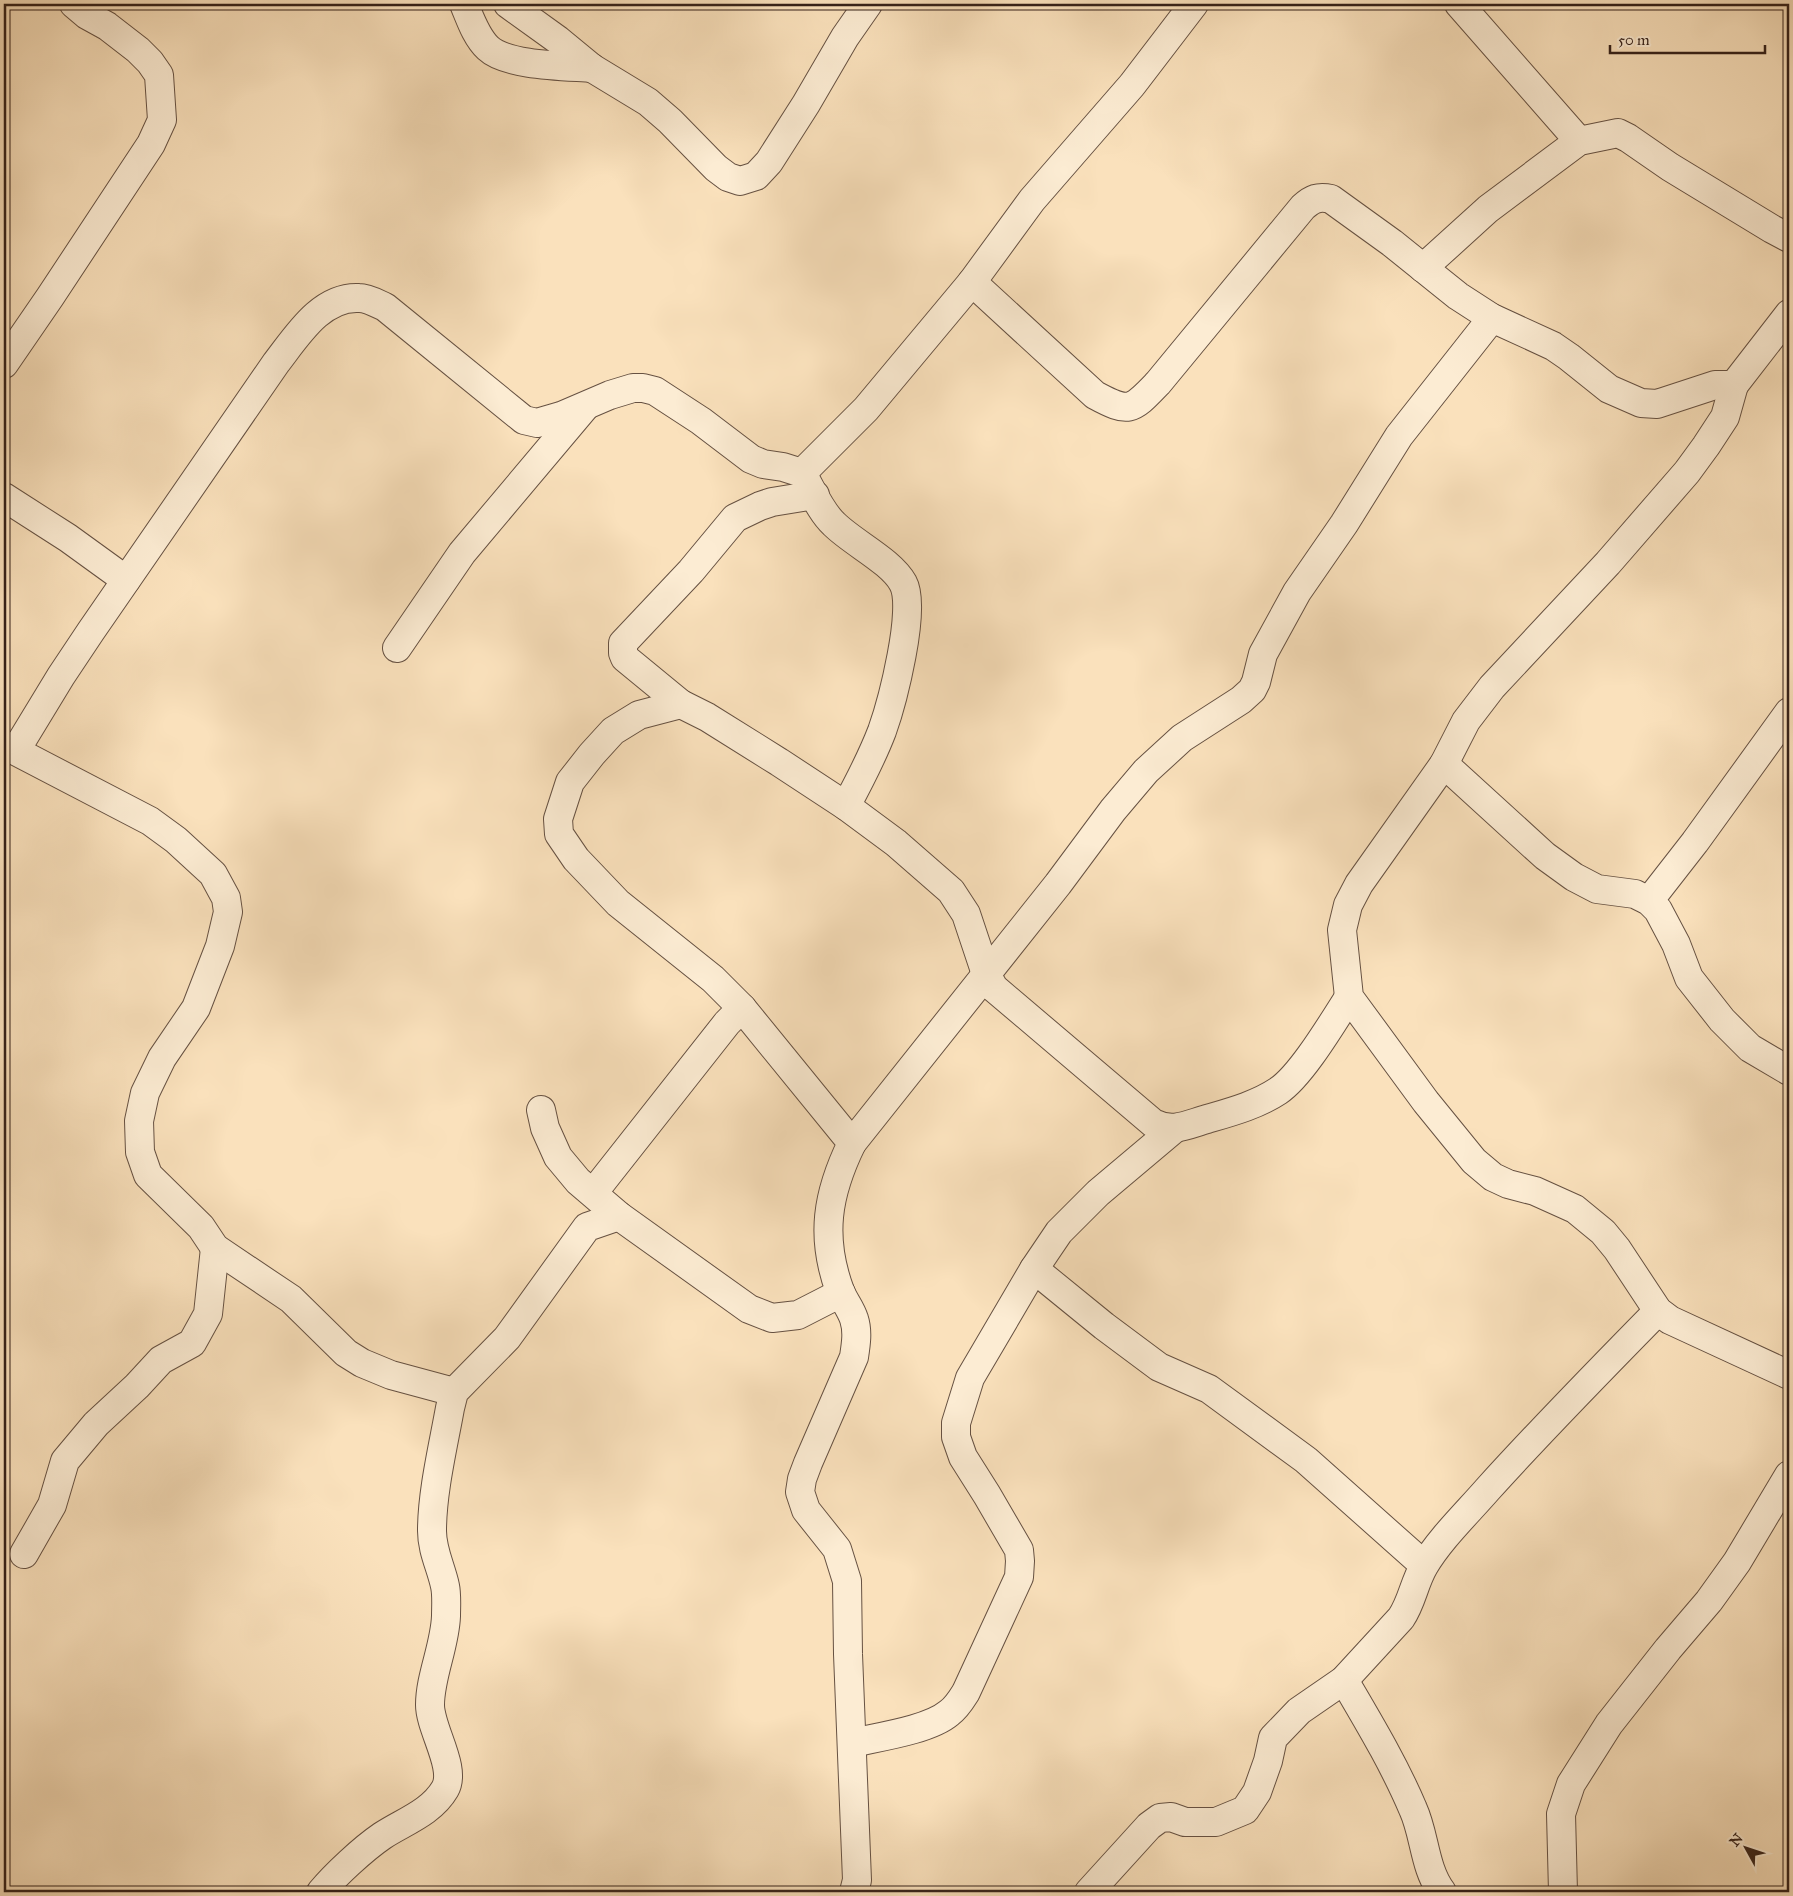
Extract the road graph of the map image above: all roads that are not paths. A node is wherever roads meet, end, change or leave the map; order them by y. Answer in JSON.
{"nodes":[{"id":1,"x":74,"y":4,"type":"edge"},
{"id":2,"x":464,"y":4,"type":"edge"},
{"id":3,"x":508,"y":4,"type":"edge"},
{"id":4,"x":868,"y":4,"type":"edge"},
{"id":5,"x":1194,"y":4,"type":"edge"},
{"id":6,"x":1459,"y":4,"type":"edge"},
{"id":7,"x":592,"y":68,"type":"junction"},
{"id":8,"x":1578,"y":141,"type":"junction"},
{"id":9,"x":1789,"y":238,"type":"edge"},
{"id":10,"x":1423,"y":268,"type":"junction"},
{"id":11,"x":972,"y":282,"type":"junction"},
{"id":12,"x":1789,"y":314,"type":"edge"},
{"id":13,"x":1492,"y":318,"type":"junction"},
{"id":14,"x":4,"y":364,"type":"edge"},
{"id":15,"x":1734,"y":385,"type":"junction"},
{"id":16,"x":588,"y":403,"type":"junction"},
{"id":17,"x":808,"y":484,"type":"junction"},
{"id":18,"x":5,"y":499,"type":"edge"},
{"id":19,"x":126,"y":580,"type":"junction"},
{"id":20,"x":397,"y":648,"type":"dead end"},
{"id":21,"x":681,"y":704,"type":"junction"},
{"id":22,"x":1789,"y":712,"type":"edge"},
{"id":23,"x":10,"y":747,"type":"edge"},
{"id":24,"x":1444,"y":764,"type":"junction"},
{"id":25,"x":846,"y":806,"type":"junction"},
{"id":26,"x":1649,"y":901,"type":"junction"},
{"id":27,"x":986,"y":974,"type":"junction"},
{"id":28,"x":1349,"y":997,"type":"junction"},
{"id":29,"x":742,"y":1008,"type":"junction"},
{"id":30,"x":1789,"y":1071,"type":"edge"},
{"id":31,"x":541,"y":1110,"type":"dead end"},
{"id":32,"x":1174,"y":1129,"type":"junction"},
{"id":33,"x":852,"y":1143,"type":"junction"},
{"id":34,"x":593,"y":1193,"type":"junction"},
{"id":35,"x":619,"y":1216,"type":"junction"},
{"id":36,"x":215,"y":1248,"type":"junction"},
{"id":37,"x":1034,"y":1269,"type":"junction"},
{"id":38,"x":841,"y":1293,"type":"junction"},
{"id":39,"x":1658,"y":1311,"type":"junction"},
{"id":40,"x":1789,"y":1375,"type":"edge"},
{"id":41,"x":454,"y":1392,"type":"junction"},
{"id":42,"x":1789,"y":1475,"type":"edge"},
{"id":43,"x":24,"y":1554,"type":"dead end"},
{"id":44,"x":1424,"y":1566,"type":"junction"},
{"id":45,"x":1344,"y":1680,"type":"junction"},
{"id":46,"x":852,"y":1743,"type":"junction"},
{"id":47,"x":320,"y":1892,"type":"edge"},
{"id":48,"x":854,"y":1892,"type":"edge"},
{"id":49,"x":1089,"y":1892,"type":"edge"},
{"id":50,"x":1442,"y":1892,"type":"edge"},
{"id":51,"x":1563,"y":1892,"type":"edge"}],
"edges":[{"from":1,"to":14,"type":"street"},
{"from":2,"to":7,"type":"street"},
{"from":3,"to":7,"type":"street"},
{"from":4,"to":7,"type":"street"},
{"from":5,"to":11,"type":"street"},
{"from":6,"to":8,"type":"street"},
{"from":8,"to":9,"type":"street"},
{"from":8,"to":10,"type":"street"},
{"from":10,"to":11,"type":"street"},
{"from":10,"to":13,"type":"street"},
{"from":11,"to":17,"type":"street"},
{"from":12,"to":15,"type":"street"},
{"from":13,"to":15,"type":"street"},
{"from":13,"to":27,"type":"street"},
{"from":15,"to":24,"type":"street"},
{"from":16,"to":17,"type":"street"},
{"from":16,"to":19,"type":"street"},
{"from":16,"to":20,"type":"street"},
{"from":17,"to":21,"type":"street"},
{"from":17,"to":25,"type":"street"},
{"from":18,"to":19,"type":"street"},
{"from":19,"to":23,"type":"street"},
{"from":21,"to":25,"type":"street"},
{"from":21,"to":29,"type":"street"},
{"from":22,"to":26,"type":"street"},
{"from":23,"to":36,"type":"street"},
{"from":24,"to":26,"type":"street"},
{"from":24,"to":28,"type":"street"},
{"from":25,"to":27,"type":"street"},
{"from":26,"to":30,"type":"street"},
{"from":27,"to":32,"type":"street"},
{"from":27,"to":33,"type":"street"},
{"from":28,"to":32,"type":"street"},
{"from":28,"to":39,"type":"street"},
{"from":29,"to":33,"type":"street"},
{"from":29,"to":34,"type":"street"},
{"from":31,"to":34,"type":"street"},
{"from":32,"to":37,"type":"street"},
{"from":33,"to":38,"type":"street"},
{"from":34,"to":35,"type":"street"},
{"from":35,"to":38,"type":"street"},
{"from":35,"to":41,"type":"street"},
{"from":36,"to":41,"type":"street"},
{"from":36,"to":43,"type":"street"},
{"from":37,"to":44,"type":"street"},
{"from":37,"to":46,"type":"street"},
{"from":38,"to":46,"type":"street"},
{"from":39,"to":40,"type":"street"},
{"from":39,"to":44,"type":"street"},
{"from":41,"to":47,"type":"street"},
{"from":42,"to":51,"type":"street"},
{"from":44,"to":45,"type":"street"},
{"from":45,"to":49,"type":"street"},
{"from":45,"to":50,"type":"street"},
{"from":46,"to":48,"type":"street"}]}
